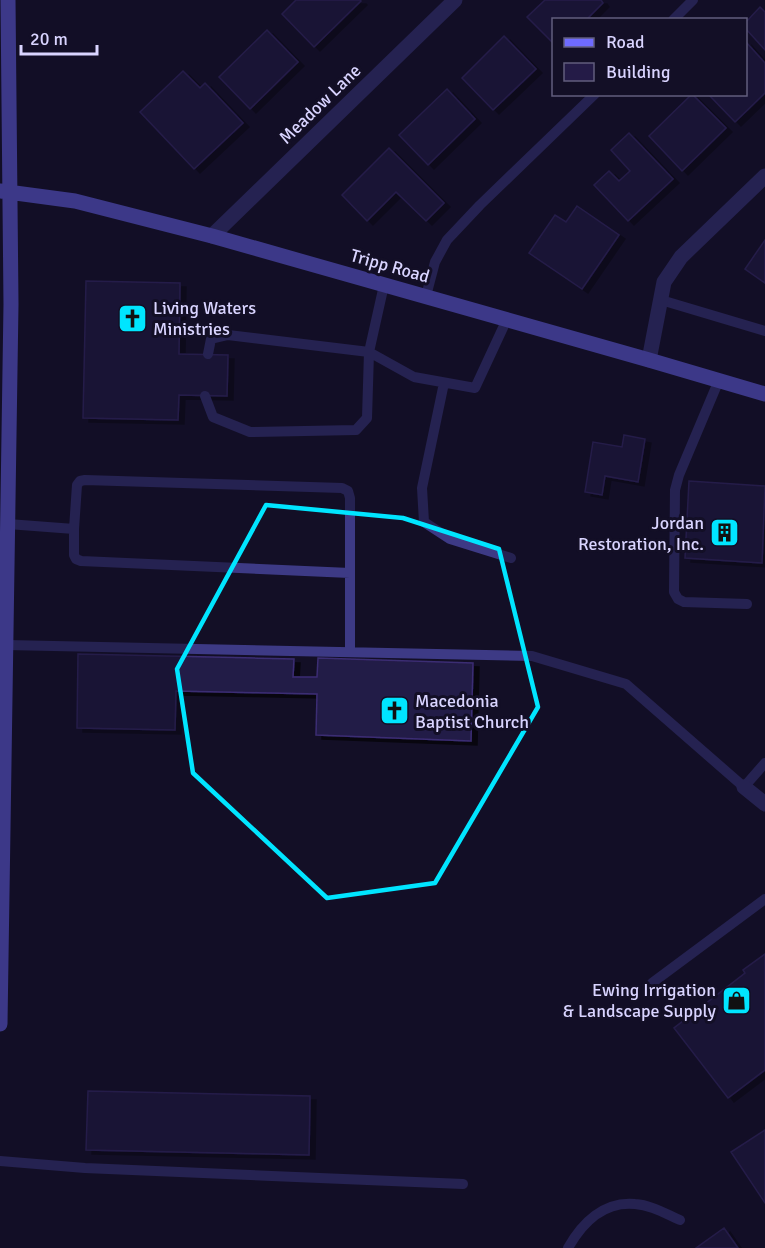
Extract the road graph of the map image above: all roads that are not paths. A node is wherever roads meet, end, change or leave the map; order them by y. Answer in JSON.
{"nodes":[{"id":1,"x":8,"y":0,"type":"edge"},
{"id":2,"x":455,"y":0,"type":"edge"},
{"id":3,"x":693,"y":0,"type":"edge"},
{"id":4,"x":675,"y":18,"type":"edge"},
{"id":5,"x":593,"y":96,"type":"edge"},
{"id":6,"x":765,"y":176,"type":"edge"},
{"id":7,"x":5,"y":191,"type":"edge"},
{"id":8,"x":212,"y":236,"type":"junction"},
{"id":9,"x":5,"y":250,"type":"edge"},
{"id":10,"x":384,"y":285,"type":"junction"},
{"id":11,"x":426,"y":296,"type":"junction"},
{"id":12,"x":661,"y":300,"type":"junction"},
{"id":13,"x":507,"y":320,"type":"junction"},
{"id":14,"x":765,"y":331,"type":"edge"},
{"id":15,"x":369,"y":352,"type":"junction"},
{"id":16,"x":208,"y":354,"type":"dead end"},
{"id":17,"x":649,"y":360,"type":"junction"},
{"id":18,"x":719,"y":380,"type":"junction"},
{"id":19,"x":444,"y":383,"type":"junction"},
{"id":20,"x":765,"y":394,"type":"edge"},
{"id":21,"x":205,"y":396,"type":"dead end"},
{"id":22,"x":8,"y":524,"type":"junction"},
{"id":23,"x":74,"y":529,"type":"junction"},
{"id":24,"x":4,"y":551,"type":"edge"},
{"id":25,"x":511,"y":558,"type":"dead end"},
{"id":26,"x":350,"y":573,"type":"junction"},
{"id":27,"x":747,"y":604,"type":"dead end"},
{"id":28,"x":6,"y":645,"type":"junction"},
{"id":29,"x":350,"y":652,"type":"junction"},
{"id":30,"x":765,"y":763,"type":"edge"},
{"id":31,"x":744,"y":787,"type":"junction"},
{"id":32,"x":765,"y":804,"type":"edge"},
{"id":33,"x":765,"y":899,"type":"edge"},
{"id":34,"x":652,"y":983,"type":"dead end"},
{"id":35,"x":0,"y":1000,"type":"edge"},
{"id":36,"x":0,"y":1024,"type":"edge"},
{"id":37,"x":0,"y":1161,"type":"edge"},
{"id":38,"x":463,"y":1184,"type":"dead end"},
{"id":39,"x":680,"y":1220,"type":"dead end"},
{"id":40,"x":568,"y":1248,"type":"edge"}],
"edges":[{"from":1,"to":7,"type":"street"},
{"from":2,"to":8,"type":"street","name":"Meadow Lane"},
{"from":3,"to":4,"type":"lane"},
{"from":5,"to":11,"type":"lane"},
{"from":6,"to":12,"type":"street"},
{"from":7,"to":8,"type":"street","name":"Tripp Road"},
{"from":7,"to":9,"type":"street"},
{"from":8,"to":10,"type":"street","name":"Tripp Road"},
{"from":9,"to":22,"type":"street"},
{"from":10,"to":11,"type":"street","name":"Tripp Road"},
{"from":10,"to":15,"type":"lane"},
{"from":11,"to":13,"type":"street","name":"Tripp Road"},
{"from":12,"to":14,"type":"lane"},
{"from":12,"to":17,"type":"street"},
{"from":13,"to":17,"type":"street","name":"Tripp Road"},
{"from":13,"to":19,"type":"lane"},
{"from":15,"to":16,"type":"lane"},
{"from":15,"to":19,"type":"lane"},
{"from":15,"to":21,"type":"lane"},
{"from":17,"to":18,"type":"street","name":"Tripp Road"},
{"from":18,"to":20,"type":"street","name":"Tripp Road"},
{"from":18,"to":27,"type":"lane"},
{"from":19,"to":25,"type":"lane"},
{"from":22,"to":23,"type":"lane"},
{"from":22,"to":24,"type":"street"},
{"from":23,"to":26,"type":"lane"},
{"from":23,"to":26,"type":"lane"},
{"from":24,"to":28,"type":"street"},
{"from":26,"to":29,"type":"lane"},
{"from":28,"to":29,"type":"lane"},
{"from":28,"to":35,"type":"street"},
{"from":29,"to":31,"type":"lane"},
{"from":30,"to":31,"type":"lane"},
{"from":31,"to":32,"type":"street"},
{"from":33,"to":34,"type":"lane"},
{"from":35,"to":36,"type":"street"},
{"from":37,"to":38,"type":"lane"},
{"from":39,"to":40,"type":"lane"}]}
